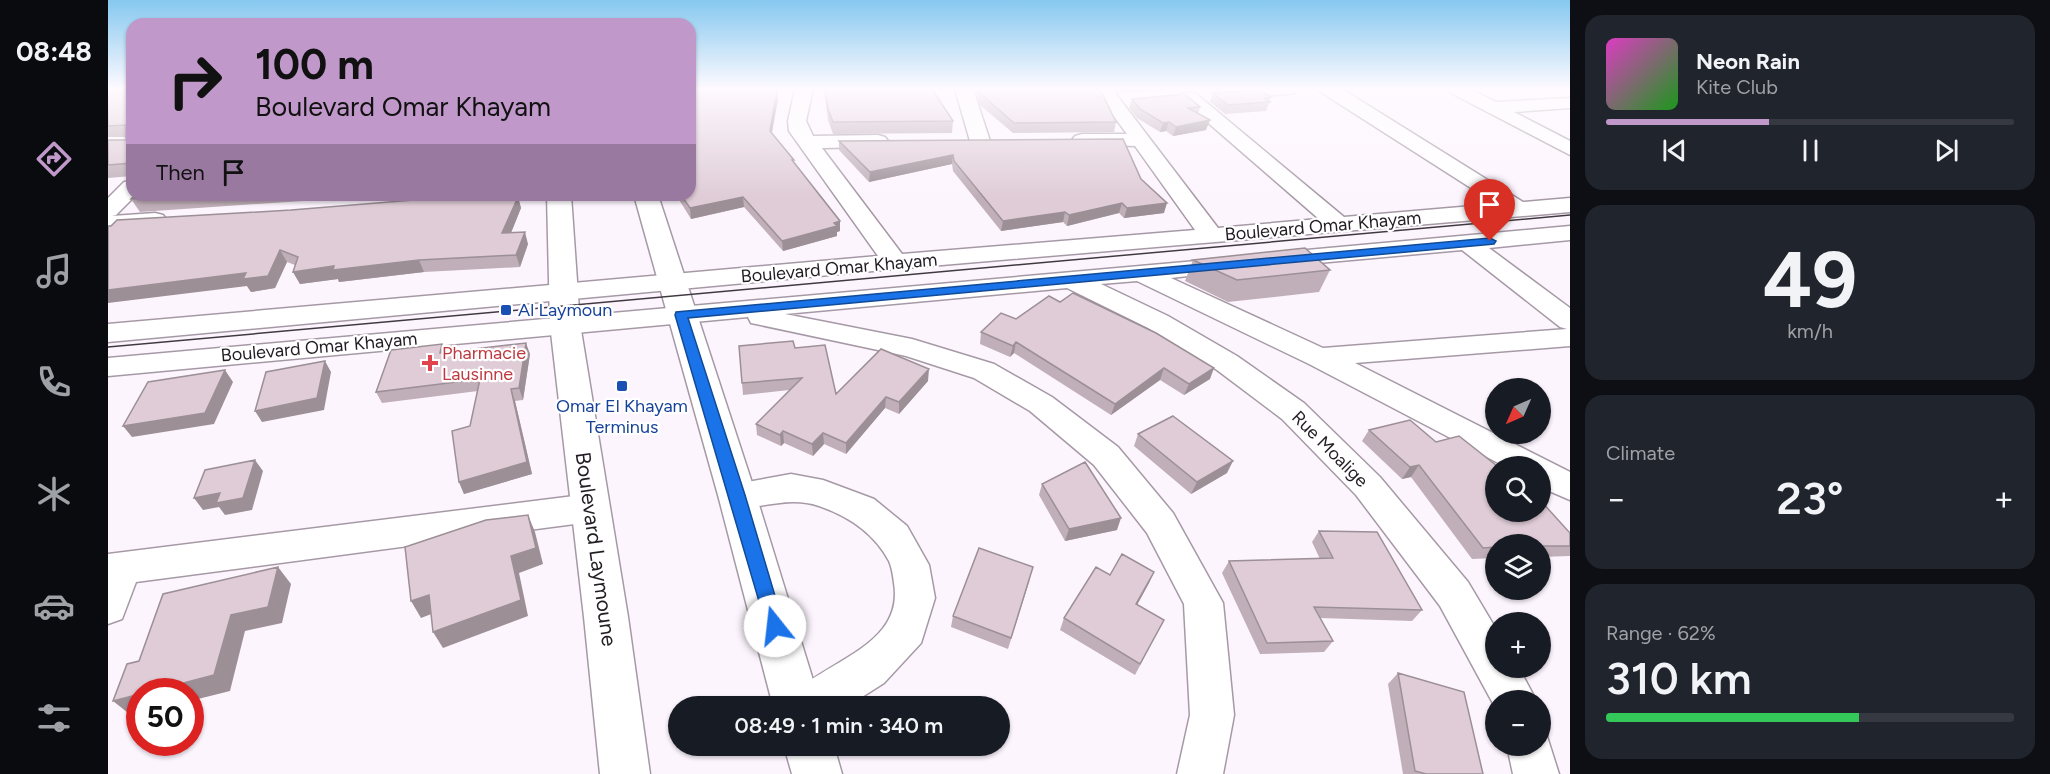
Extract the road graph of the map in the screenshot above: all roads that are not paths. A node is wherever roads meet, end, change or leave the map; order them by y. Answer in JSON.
{"nodes":[{"id":1,"x":798,"y":125,"type":"edge"},
{"id":2,"x":976,"y":125,"type":"edge"},
{"id":3,"x":1129,"y":125,"type":"edge"},
{"id":4,"x":1222,"y":125,"type":"edge"},
{"id":5,"x":1386,"y":125,"type":"edge"},
{"id":6,"x":1525,"y":125,"type":"edge"},
{"id":7,"x":1060,"y":140,"type":"edge"},
{"id":8,"x":1139,"y":140,"type":"junction"},
{"id":9,"x":899,"y":141,"type":"edge"},
{"id":10,"x":957,"y":141,"type":"edge"},
{"id":11,"x":981,"y":141,"type":"junction"},
{"id":12,"x":1003,"y":141,"type":"edge"},
{"id":13,"x":806,"y":142,"type":"junction"},
{"id":14,"x":1570,"y":149,"type":"edge"},
{"id":15,"x":126,"y":193,"type":"edge"},
{"id":16,"x":559,"y":201,"type":"edge"},
{"id":17,"x":648,"y":201,"type":"edge"},
{"id":18,"x":1570,"y":205,"type":"edge"},
{"id":19,"x":108,"y":210,"type":"edge"},
{"id":20,"x":1518,"y":210,"type":"junction"},
{"id":21,"x":179,"y":219,"type":"edge"},
{"id":22,"x":108,"y":223,"type":"edge"},
{"id":23,"x":1339,"y":225,"type":"junction"},
{"id":24,"x":1570,"y":233,"type":"edge"},
{"id":25,"x":1212,"y":236,"type":"junction"},
{"id":26,"x":1470,"y":243,"type":"junction"},
{"id":27,"x":895,"y":262,"type":"junction"},
{"id":28,"x":1142,"y":274,"type":"junction"},
{"id":29,"x":1070,"y":279,"type":"junction"},
{"id":30,"x":677,"y":299,"type":"junction"},
{"id":31,"x":564,"y":309,"type":"junction"},
{"id":32,"x":738,"y":310,"type":"junction"},
{"id":33,"x":1568,"y":321,"type":"edge"},
{"id":34,"x":108,"y":333,"type":"edge"},
{"id":35,"x":1320,"y":357,"type":"junction"},
{"id":36,"x":108,"y":367,"type":"edge"},
{"id":37,"x":1512,"y":456,"type":"edge"},
{"id":38,"x":1551,"y":477,"type":"edge"},
{"id":39,"x":1570,"y":487,"type":"edge"},
{"id":40,"x":737,"y":495,"type":"junction"},
{"id":41,"x":590,"y":508,"type":"junction"},
{"id":42,"x":114,"y":569,"type":"edge"},
{"id":43,"x":108,"y":607,"type":"edge"},
{"id":44,"x":1508,"y":690,"type":"edge"},
{"id":45,"x":794,"y":696,"type":"edge"},
{"id":46,"x":827,"y":696,"type":"edge"},
{"id":47,"x":811,"y":756,"type":"edge"},
{"id":48,"x":1532,"y":756,"type":"edge"},
{"id":49,"x":625,"y":774,"type":"edge"},
{"id":50,"x":817,"y":774,"type":"edge"},
{"id":51,"x":1200,"y":774,"type":"edge"},
{"id":52,"x":1536,"y":774,"type":"edge"}],
"edges":[{"from":1,"to":13,"type":"street"},
{"from":2,"to":11,"type":"street"},
{"from":3,"to":8,"type":"street"},
{"from":4,"to":23,"type":"street"},
{"from":5,"to":20,"type":"street"},
{"from":6,"to":14,"type":"street"},
{"from":7,"to":8,"type":"street"},
{"from":8,"to":25,"type":"street"},
{"from":9,"to":13,"type":"street"},
{"from":10,"to":11,"type":"street"},
{"from":11,"to":12,"type":"street"},
{"from":13,"to":27,"type":"street"},
{"from":15,"to":19,"type":"street"},
{"from":16,"to":31,"type":"main road","name":"Boulevard Laymoune"},
{"from":17,"to":30,"type":"main road"},
{"from":18,"to":20,"type":"street","name":"Boulevard Omar Khayam"},
{"from":20,"to":23,"type":"street","name":"Boulevard Omar Khayam"},
{"from":21,"to":22,"type":"street"},
{"from":23,"to":25,"type":"street","name":"Boulevard Omar Khayam"},
{"from":24,"to":26,"type":"street","name":"Boulevard Omar Khayam"},
{"from":25,"to":27,"type":"street","name":"Boulevard Omar Khayam"},
{"from":26,"to":28,"type":"street","name":"Boulevard Omar Khayam"},
{"from":26,"to":33,"type":"street"},
{"from":27,"to":30,"type":"street","name":"Boulevard Omar Khayam"},
{"from":28,"to":29,"type":"street","name":"Boulevard Omar Khayam"},
{"from":28,"to":35,"type":"street"},
{"from":29,"to":32,"type":"street","name":"Boulevard Omar Khayam"},
{"from":29,"to":44,"type":"street","name":"Rue Moalige"},
{"from":30,"to":31,"type":"street","name":"Boulevard Omar Khayam"},
{"from":30,"to":32,"type":"street","name":"Boulevard Omar Khayam"},
{"from":30,"to":40,"type":"main road"},
{"from":31,"to":34,"type":"street","name":"Boulevard Omar Khayam"},
{"from":31,"to":36,"type":"street","name":"Boulevard Omar Khayam"},
{"from":31,"to":41,"type":"main road","name":"Boulevard Laymoune"},
{"from":32,"to":51,"type":"street"},
{"from":33,"to":35,"type":"street"},
{"from":35,"to":37,"type":"street"},
{"from":38,"to":39,"type":"street"},
{"from":40,"to":45,"type":"main road"},
{"from":40,"to":46,"type":"street"},
{"from":41,"to":42,"type":"street"},
{"from":41,"to":49,"type":"main road","name":"Boulevard Laymoune"},
{"from":42,"to":43,"type":"street"},
{"from":47,"to":50,"type":"main road"},
{"from":48,"to":52,"type":"street"}]}
